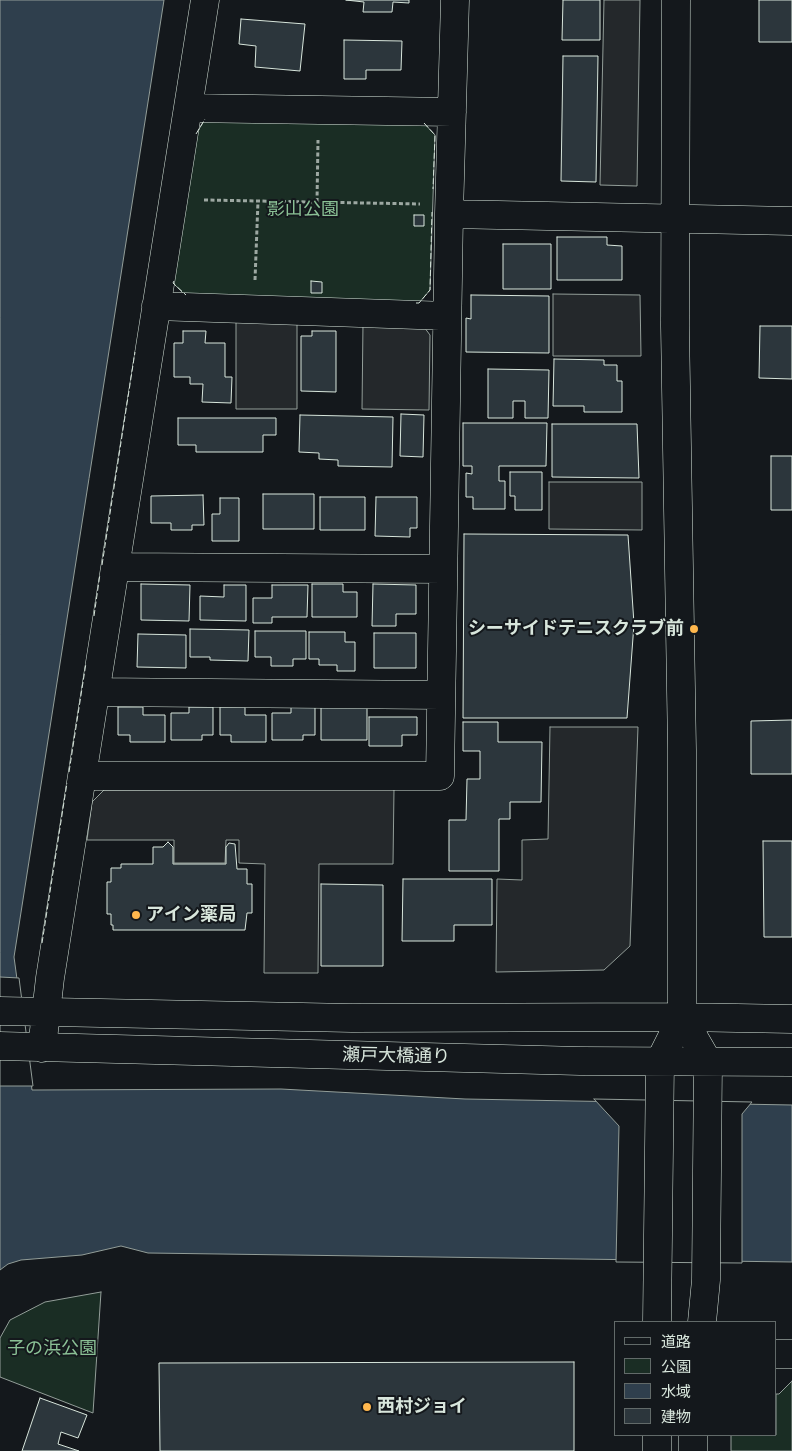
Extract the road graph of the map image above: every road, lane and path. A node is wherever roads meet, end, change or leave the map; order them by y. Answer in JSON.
{"nodes":[{"id":1,"x":205,"y":0,"type":"edge"},
{"id":2,"x":455,"y":0,"type":"edge"},
{"id":3,"x":676,"y":0,"type":"edge"},
{"id":4,"x":188,"y":108,"type":"junction"},
{"id":5,"x":319,"y":110,"type":"junction"},
{"id":6,"x":452,"y":112,"type":"junction"},
{"id":7,"x":173,"y":200,"type":"junction"},
{"id":8,"x":258,"y":201,"type":"junction"},
{"id":9,"x":317,"y":202,"type":"junction"},
{"id":10,"x":449,"y":209,"type":"junction"},
{"id":11,"x":675,"y":220,"type":"junction"},
{"id":12,"x":792,"y":221,"type":"edge"},
{"id":13,"x":156,"y":306,"type":"junction"},
{"id":14,"x":253,"y":310,"type":"junction"},
{"id":15,"x":447,"y":316,"type":"junction"},
{"id":16,"x":117,"y":567,"type":"junction"},
{"id":17,"x":443,"y":569,"type":"junction"},
{"id":18,"x":96,"y":692,"type":"junction"},
{"id":19,"x":440,"y":695,"type":"junction"},
{"id":20,"x":83,"y":776,"type":"junction"},
{"id":21,"x":23,"y":1011,"type":"edge"},
{"id":22,"x":682,"y":1017,"type":"junction"},
{"id":23,"x":792,"y":1019,"type":"edge"},
{"id":24,"x":0,"y":1046,"type":"edge"},
{"id":25,"x":35,"y":1048,"type":"junction"},
{"id":26,"x":660,"y":1061,"type":"junction"},
{"id":27,"x":708,"y":1062,"type":"junction"},
{"id":28,"x":792,"y":1062,"type":"edge"},
{"id":29,"x":657,"y":1321,"type":"edge"},
{"id":30,"x":702,"y":1321,"type":"edge"},
{"id":31,"x":777,"y":1354,"type":"edge"},
{"id":32,"x":792,"y":1354,"type":"edge"},
{"id":33,"x":657,"y":1436,"type":"edge"},
{"id":34,"x":693,"y":1436,"type":"edge"},
{"id":35,"x":657,"y":1451,"type":"edge"},
{"id":36,"x":693,"y":1451,"type":"edge"}],
"edges":[{"from":1,"to":4,"type":"street"},
{"from":2,"to":6,"type":"street"},
{"from":3,"to":11,"type":"street"},
{"from":4,"to":5,"type":"street"},
{"from":4,"to":7,"type":"street"},
{"from":5,"to":6,"type":"street"},
{"from":5,"to":9,"type":"path"},
{"from":6,"to":10,"type":"street"},
{"from":7,"to":8,"type":"path"},
{"from":7,"to":13,"type":"street"},
{"from":8,"to":9,"type":"path"},
{"from":8,"to":14,"type":"path"},
{"from":9,"to":10,"type":"path"},
{"from":10,"to":11,"type":"street"},
{"from":10,"to":15,"type":"street"},
{"from":11,"to":12,"type":"street"},
{"from":11,"to":22,"type":"street"},
{"from":13,"to":14,"type":"street"},
{"from":13,"to":16,"type":"street"},
{"from":14,"to":15,"type":"street"},
{"from":15,"to":17,"type":"street"},
{"from":16,"to":17,"type":"street"},
{"from":16,"to":18,"type":"street"},
{"from":17,"to":19,"type":"street"},
{"from":18,"to":19,"type":"street"},
{"from":18,"to":20,"type":"street"},
{"from":19,"to":20,"type":"street"},
{"from":20,"to":21,"type":"street"},
{"from":21,"to":22,"type":"street"},
{"from":21,"to":25,"type":"street"},
{"from":22,"to":23,"type":"street"},
{"from":22,"to":26,"type":"street"},
{"from":22,"to":27,"type":"street"},
{"from":24,"to":25,"type":"street","name":"瀬戸大橋通り"},
{"from":25,"to":26,"type":"street","name":"瀬戸大橋通り"},
{"from":26,"to":27,"type":"street","name":"瀬戸大橋通り"},
{"from":26,"to":29,"type":"street"},
{"from":27,"to":28,"type":"street","name":"瀬戸大橋通り"},
{"from":27,"to":30,"type":"street"},
{"from":31,"to":32,"type":"street"},
{"from":33,"to":35,"type":"street"},
{"from":34,"to":36,"type":"street"}]}
